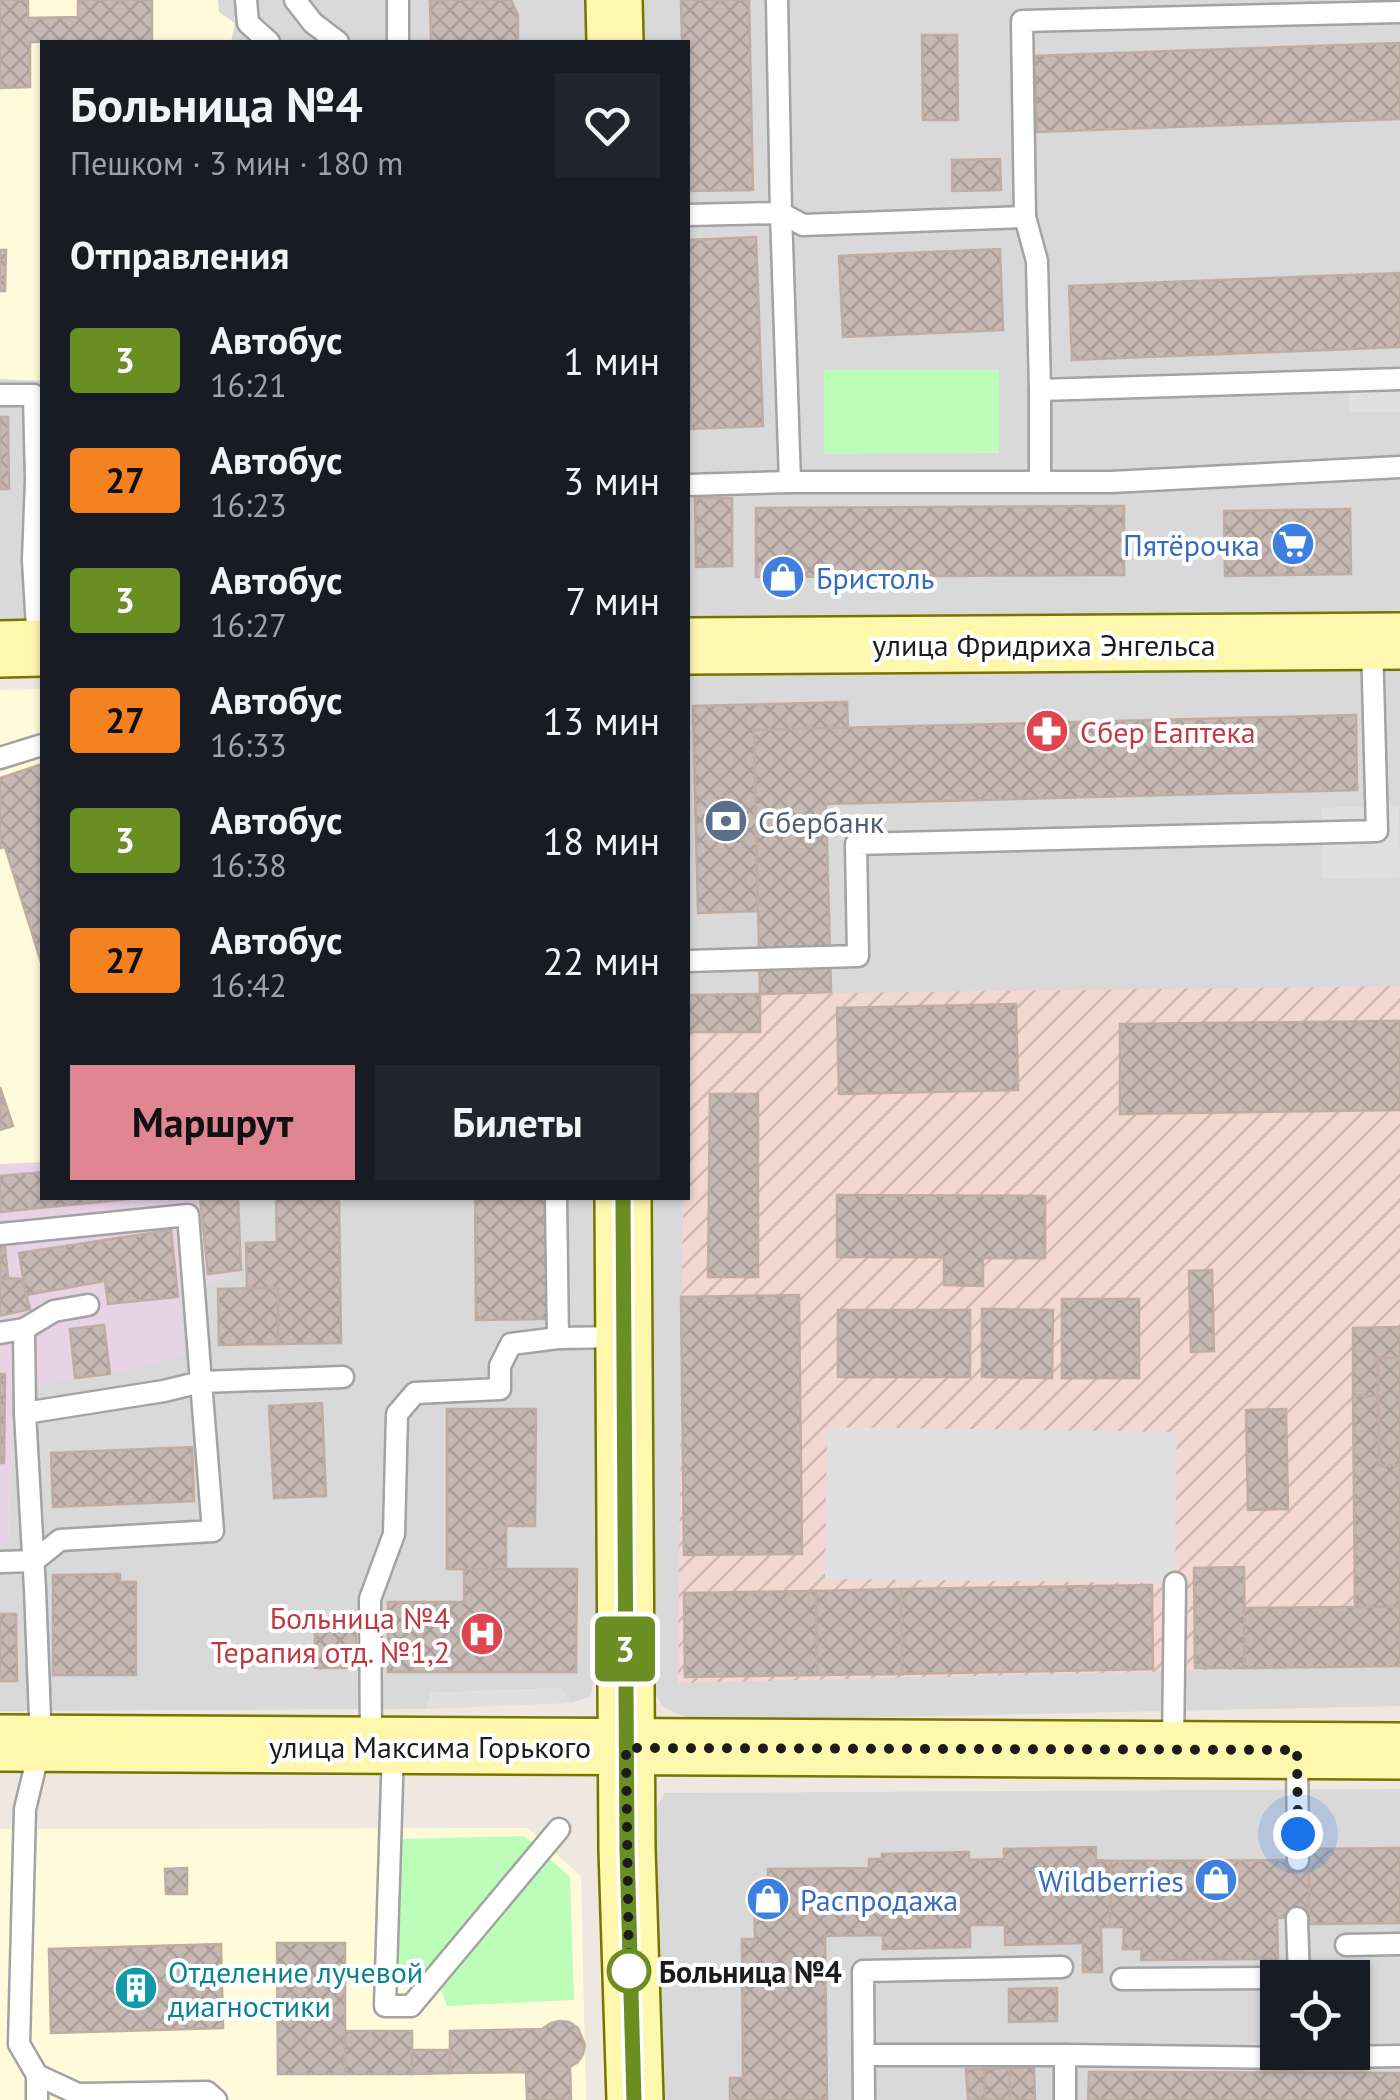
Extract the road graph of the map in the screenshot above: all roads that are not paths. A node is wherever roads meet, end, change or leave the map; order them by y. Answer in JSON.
{"nodes":[{"id":1,"x":246,"y":0,"type":"edge"},
{"id":2,"x":296,"y":0,"type":"edge"},
{"id":3,"x":398,"y":0,"type":"edge"},
{"id":4,"x":614,"y":0,"type":"edge"},
{"id":5,"x":778,"y":0,"type":"edge"},
{"id":6,"x":1176,"y":9,"type":"edge"},
{"id":7,"x":1400,"y":12,"type":"edge"},
{"id":8,"x":267,"y":40,"type":"edge"},
{"id":9,"x":335,"y":40,"type":"edge"},
{"id":10,"x":398,"y":40,"type":"edge"},
{"id":11,"x":615,"y":40,"type":"edge"},
{"id":12,"x":781,"y":213,"type":"junction"},
{"id":13,"x":690,"y":215,"type":"edge"},
{"id":14,"x":1024,"y":217,"type":"junction"},
{"id":15,"x":1400,"y":379,"type":"edge"},
{"id":16,"x":1040,"y":390,"type":"junction"},
{"id":17,"x":0,"y":395,"type":"edge"},
{"id":18,"x":1400,"y":467,"type":"edge"},
{"id":19,"x":790,"y":482,"type":"junction"},
{"id":20,"x":1040,"y":482,"type":"junction"},
{"id":21,"x":690,"y":485,"type":"edge"},
{"id":22,"x":40,"y":542,"type":"edge"},
{"id":23,"x":33,"y":560,"type":"junction"},
{"id":24,"x":1386,"y":642,"type":"edge"},
{"id":25,"x":690,"y":646,"type":"edge"},
{"id":26,"x":27,"y":648,"type":"edge"},
{"id":27,"x":40,"y":746,"type":"edge"},
{"id":28,"x":0,"y":758,"type":"edge"},
{"id":29,"x":690,"y":961,"type":"edge"},
{"id":30,"x":556,"y":1200,"type":"edge"},
{"id":31,"x":622,"y":1200,"type":"edge"},
{"id":32,"x":0,"y":1234,"type":"edge"},
{"id":33,"x":88,"y":1305,"type":"dead end"},
{"id":34,"x":24,"y":1329,"type":"junction"},
{"id":35,"x":0,"y":1332,"type":"edge"},
{"id":36,"x":624,"y":1337,"type":"junction"},
{"id":37,"x":558,"y":1338,"type":"junction"},
{"id":38,"x":343,"y":1377,"type":"dead end"},
{"id":39,"x":201,"y":1382,"type":"junction"},
{"id":40,"x":25,"y":1413,"type":"junction"},
{"id":41,"x":34,"y":1561,"type":"junction"},
{"id":42,"x":0,"y":1562,"type":"edge"},
{"id":43,"x":1175,"y":1584,"type":"dead end"},
{"id":44,"x":20,"y":1743,"type":"edge"},
{"id":45,"x":382,"y":1746,"type":"junction"},
{"id":46,"x":626,"y":1748,"type":"junction"},
{"id":47,"x":1173,"y":1750,"type":"junction"},
{"id":48,"x":1297,"y":1750,"type":"junction"},
{"id":49,"x":1400,"y":1751,"type":"edge"},
{"id":50,"x":559,"y":1829,"type":"dead end"},
{"id":51,"x":1298,"y":1860,"type":"dead end"},
{"id":52,"x":1298,"y":1918,"type":"dead end"},
{"id":53,"x":1400,"y":1944,"type":"edge"},
{"id":54,"x":1346,"y":1945,"type":"dead end"},
{"id":55,"x":1299,"y":1960,"type":"edge"},
{"id":56,"x":1062,"y":1967,"type":"dead end"},
{"id":57,"x":1260,"y":1978,"type":"edge"},
{"id":58,"x":1122,"y":1979,"type":"dead end"},
{"id":59,"x":10,"y":2044,"type":"edge"},
{"id":60,"x":864,"y":2055,"type":"junction"},
{"id":61,"x":1064,"y":2055,"type":"junction"},
{"id":62,"x":1400,"y":2056,"type":"edge"},
{"id":63,"x":38,"y":2075,"type":"junction"},
{"id":64,"x":37,"y":2100,"type":"edge"},
{"id":65,"x":216,"y":2100,"type":"edge"},
{"id":66,"x":634,"y":2100,"type":"edge"},
{"id":67,"x":864,"y":2100,"type":"edge"},
{"id":68,"x":1065,"y":2100,"type":"edge"}],
"edges":[{"from":1,"to":8,"type":"lane"},
{"from":2,"to":9,"type":"lane"},
{"from":3,"to":10,"type":"lane"},
{"from":4,"to":11,"type":"street"},
{"from":5,"to":12,"type":"lane"},
{"from":6,"to":7,"type":"lane"},
{"from":6,"to":14,"type":"lane"},
{"from":12,"to":13,"type":"lane"},
{"from":12,"to":14,"type":"lane"},
{"from":12,"to":19,"type":"lane"},
{"from":14,"to":16,"type":"lane"},
{"from":15,"to":16,"type":"lane"},
{"from":16,"to":20,"type":"lane"},
{"from":17,"to":23,"type":"lane"},
{"from":18,"to":20,"type":"lane"},
{"from":19,"to":20,"type":"lane"},
{"from":19,"to":21,"type":"lane"},
{"from":22,"to":23,"type":"lane"},
{"from":23,"to":26,"type":"lane"},
{"from":24,"to":25,"type":"street","name":"улица Фридриха Энгельса"},
{"from":24,"to":29,"type":"lane"},
{"from":27,"to":28,"type":"lane"},
{"from":30,"to":37,"type":"lane"},
{"from":31,"to":36,"type":"street"},
{"from":32,"to":39,"type":"lane"},
{"from":33,"to":34,"type":"lane"},
{"from":34,"to":35,"type":"lane"},
{"from":34,"to":40,"type":"lane"},
{"from":36,"to":37,"type":"lane"},
{"from":36,"to":46,"type":"street"},
{"from":37,"to":45,"type":"lane"},
{"from":38,"to":39,"type":"lane"},
{"from":39,"to":40,"type":"lane"},
{"from":39,"to":41,"type":"lane"},
{"from":40,"to":41,"type":"lane"},
{"from":41,"to":42,"type":"lane"},
{"from":41,"to":44,"type":"lane"},
{"from":43,"to":47,"type":"lane"},
{"from":44,"to":45,"type":"street","name":"улица Максима Горького"},
{"from":44,"to":59,"type":"lane"},
{"from":45,"to":46,"type":"street","name":"улица Максима Горького"},
{"from":45,"to":50,"type":"lane"},
{"from":46,"to":47,"type":"street","name":"улица Максима Горького"},
{"from":46,"to":66,"type":"street"},
{"from":47,"to":48,"type":"street","name":"улица Максима Горького"},
{"from":48,"to":49,"type":"street","name":"улица Максима Горького"},
{"from":48,"to":51,"type":"lane"},
{"from":52,"to":55,"type":"lane"},
{"from":53,"to":54,"type":"lane"},
{"from":56,"to":60,"type":"lane"},
{"from":57,"to":58,"type":"lane"},
{"from":59,"to":63,"type":"lane"},
{"from":60,"to":61,"type":"lane"},
{"from":60,"to":67,"type":"lane"},
{"from":61,"to":62,"type":"lane"},
{"from":61,"to":68,"type":"lane"},
{"from":63,"to":64,"type":"lane"},
{"from":63,"to":65,"type":"lane"}]}
